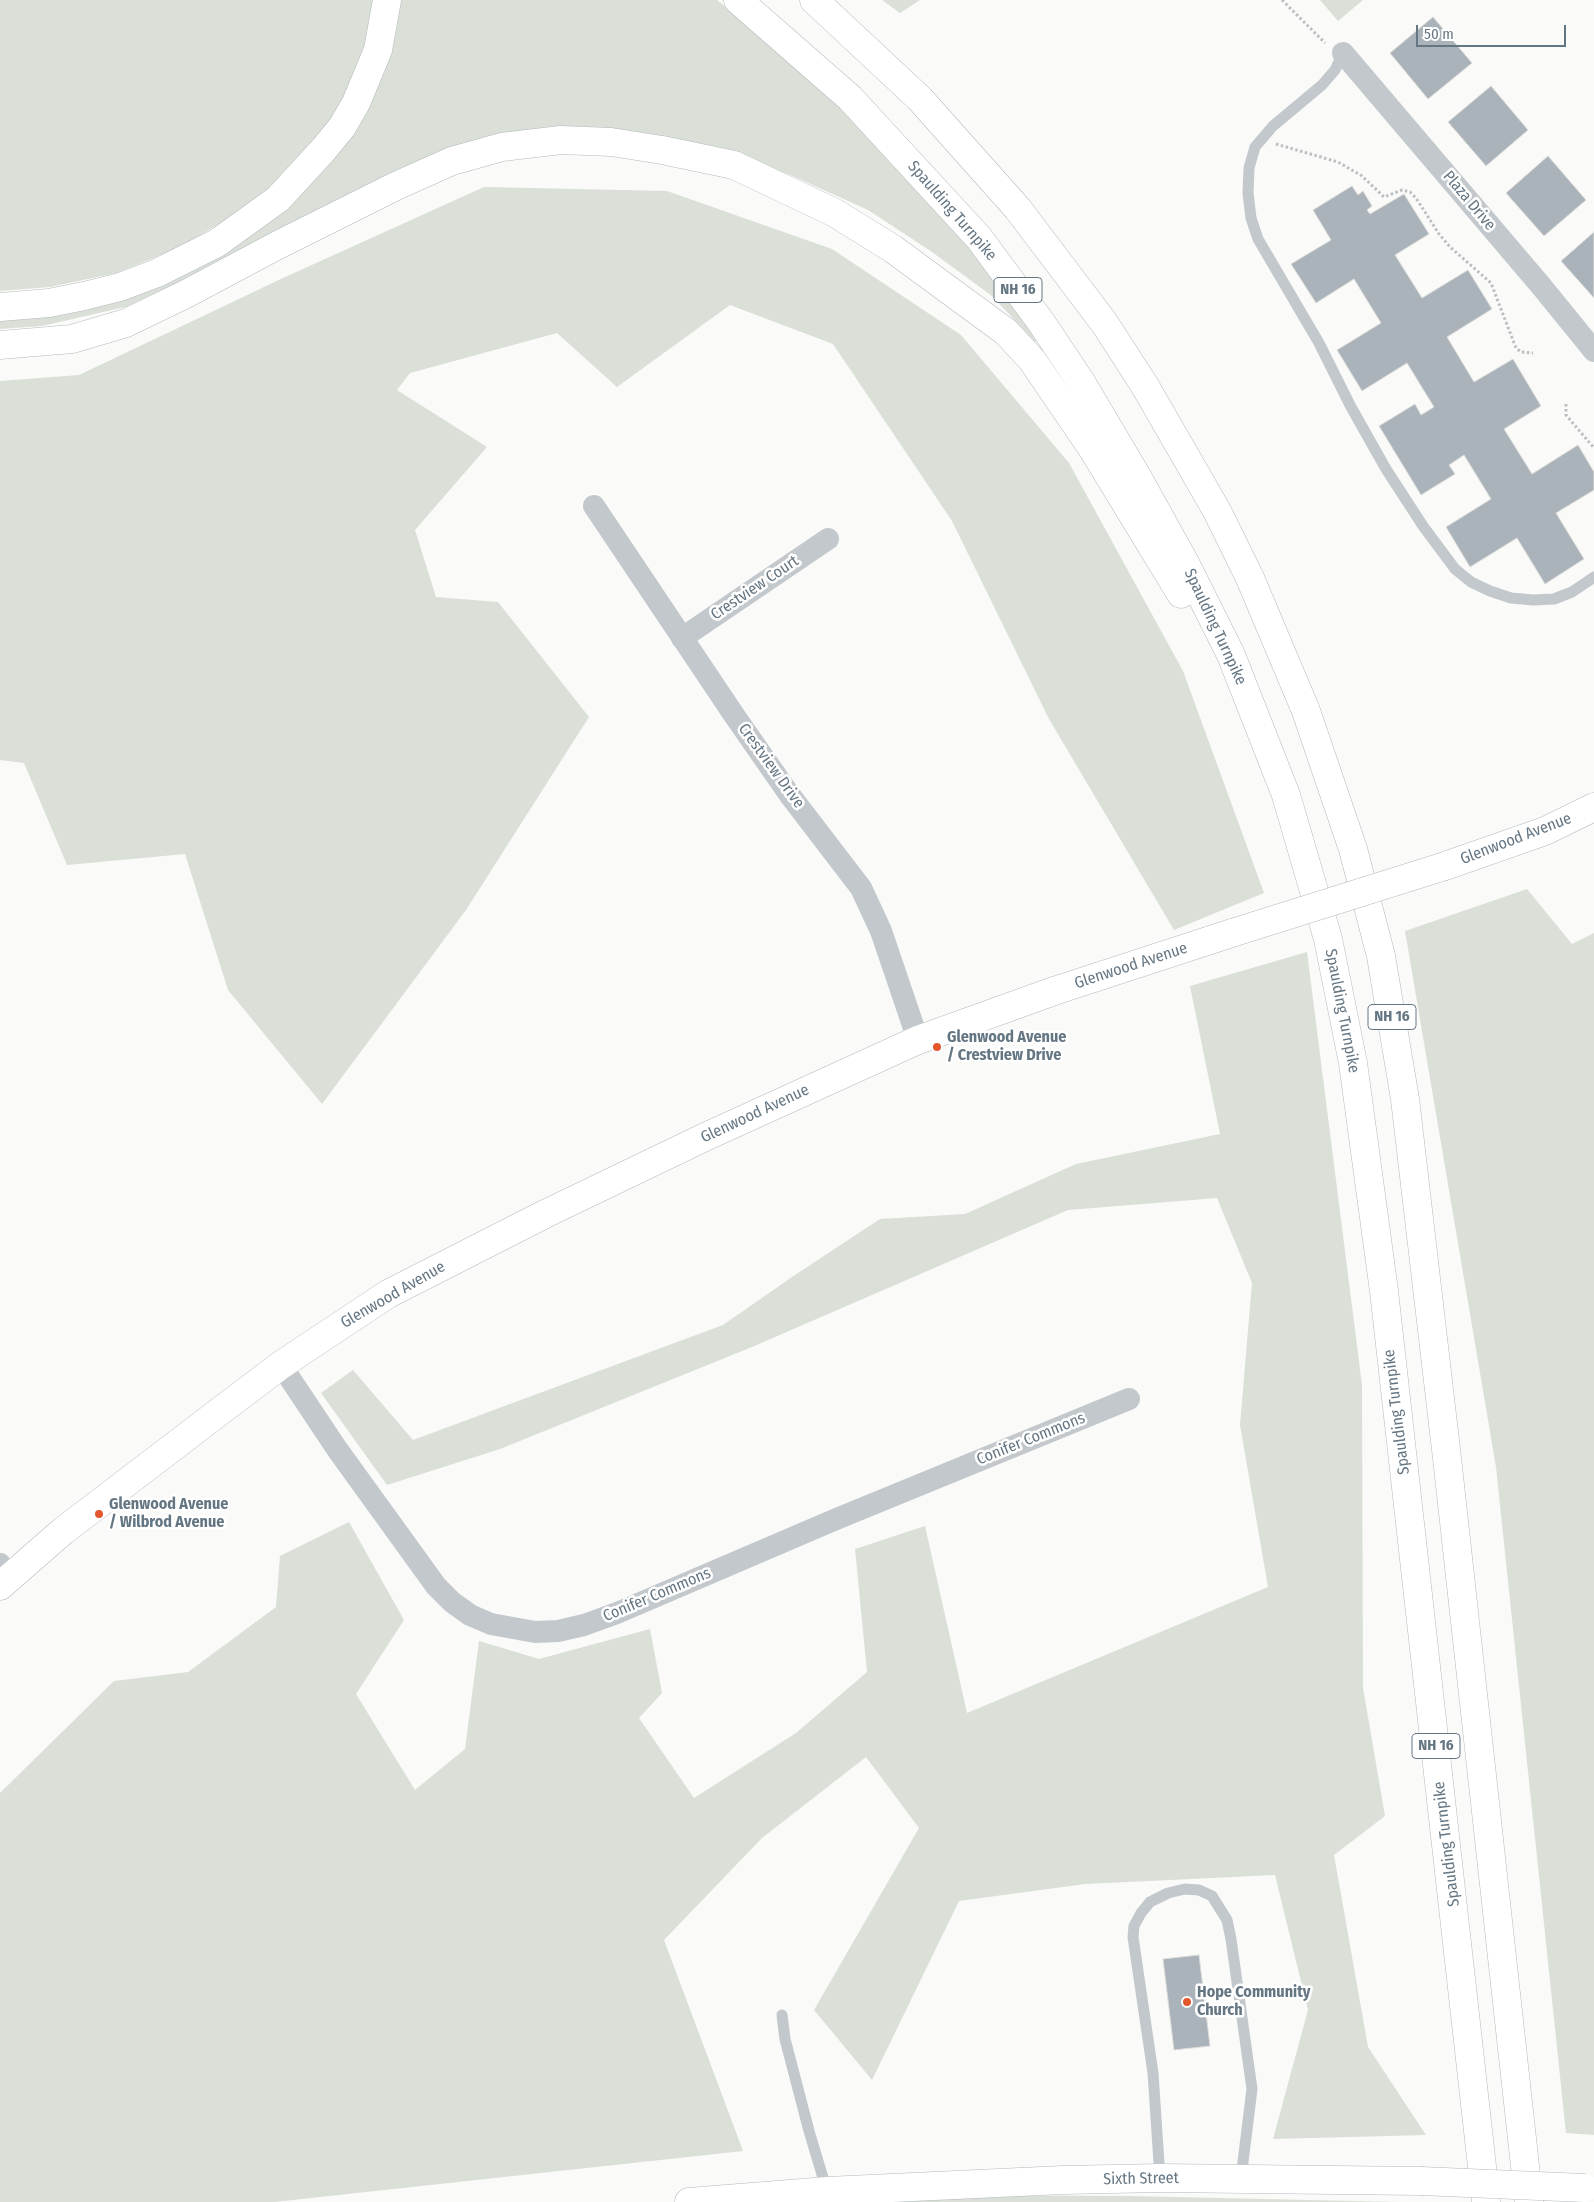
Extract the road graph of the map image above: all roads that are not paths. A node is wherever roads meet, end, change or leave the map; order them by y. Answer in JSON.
{"nodes":[{"id":1,"x":387,"y":0,"type":"edge"},
{"id":2,"x":738,"y":0,"type":"edge"},
{"id":3,"x":814,"y":0,"type":"edge"},
{"id":4,"x":1343,"y":53,"type":"joint"},
{"id":5,"x":0,"y":307,"type":"edge"},
{"id":6,"x":0,"y":345,"type":"edge"},
{"id":7,"x":1594,"y":351,"type":"edge"},
{"id":8,"x":594,"y":506,"type":"dead end"},
{"id":9,"x":828,"y":539,"type":"dead end"},
{"id":10,"x":1594,"y":577,"type":"edge"},
{"id":11,"x":682,"y":638,"type":"junction"},
{"id":12,"x":1222,"y":638,"type":"junction"},
{"id":13,"x":1594,"y":807,"type":"edge"},
{"id":14,"x":918,"y":1040,"type":"junction"},
{"id":15,"x":281,"y":1365,"type":"junction"},
{"id":16,"x":1129,"y":1399,"type":"dead end"},
{"id":17,"x":3,"y":1575,"type":"edge"},
{"id":18,"x":782,"y":2015,"type":"dead end"},
{"id":19,"x":1160,"y":2178,"type":"junction"},
{"id":20,"x":1241,"y":2178,"type":"junction"},
{"id":21,"x":1590,"y":2188,"type":"edge"},
{"id":22,"x":828,"y":2190,"type":"junction"},
{"id":23,"x":689,"y":2202,"type":"edge"},
{"id":24,"x":1486,"y":2202,"type":"edge"},
{"id":25,"x":1529,"y":2202,"type":"edge"}],
"edges":[{"from":1,"to":5,"type":"main road"},
{"from":2,"to":12,"type":"main road","name":"Spaulding Turnpike","number":"NH 16"},
{"from":3,"to":25,"type":"main road","number":"NH 16"},
{"from":4,"to":7,"type":"street","name":"Plaza Drive"},
{"from":4,"to":10,"type":"lane"},
{"from":6,"to":12,"type":"main road"},
{"from":8,"to":11,"type":"street","name":"Crestview Drive"},
{"from":9,"to":11,"type":"street","name":"Crestview Court"},
{"from":11,"to":14,"type":"street","name":"Crestview Drive"},
{"from":12,"to":24,"type":"main road","name":"Spaulding Turnpike","number":"NH 16"},
{"from":13,"to":14,"type":"main road","name":"Glenwood Avenue","bridge":true},
{"from":14,"to":15,"type":"main road","name":"Glenwood Avenue"},
{"from":15,"to":16,"type":"street","name":"Conifer Commons"},
{"from":15,"to":17,"type":"main road","name":"Glenwood Avenue"},
{"from":18,"to":22,"type":"lane"},
{"from":19,"to":20,"type":"main road","name":"Sixth Street"},
{"from":19,"to":20,"type":"lane"},
{"from":19,"to":22,"type":"main road","name":"Sixth Street"},
{"from":20,"to":21,"type":"main road","name":"Sixth Street","bridge":true},
{"from":22,"to":23,"type":"main road","name":"Sixth Street"}]}
